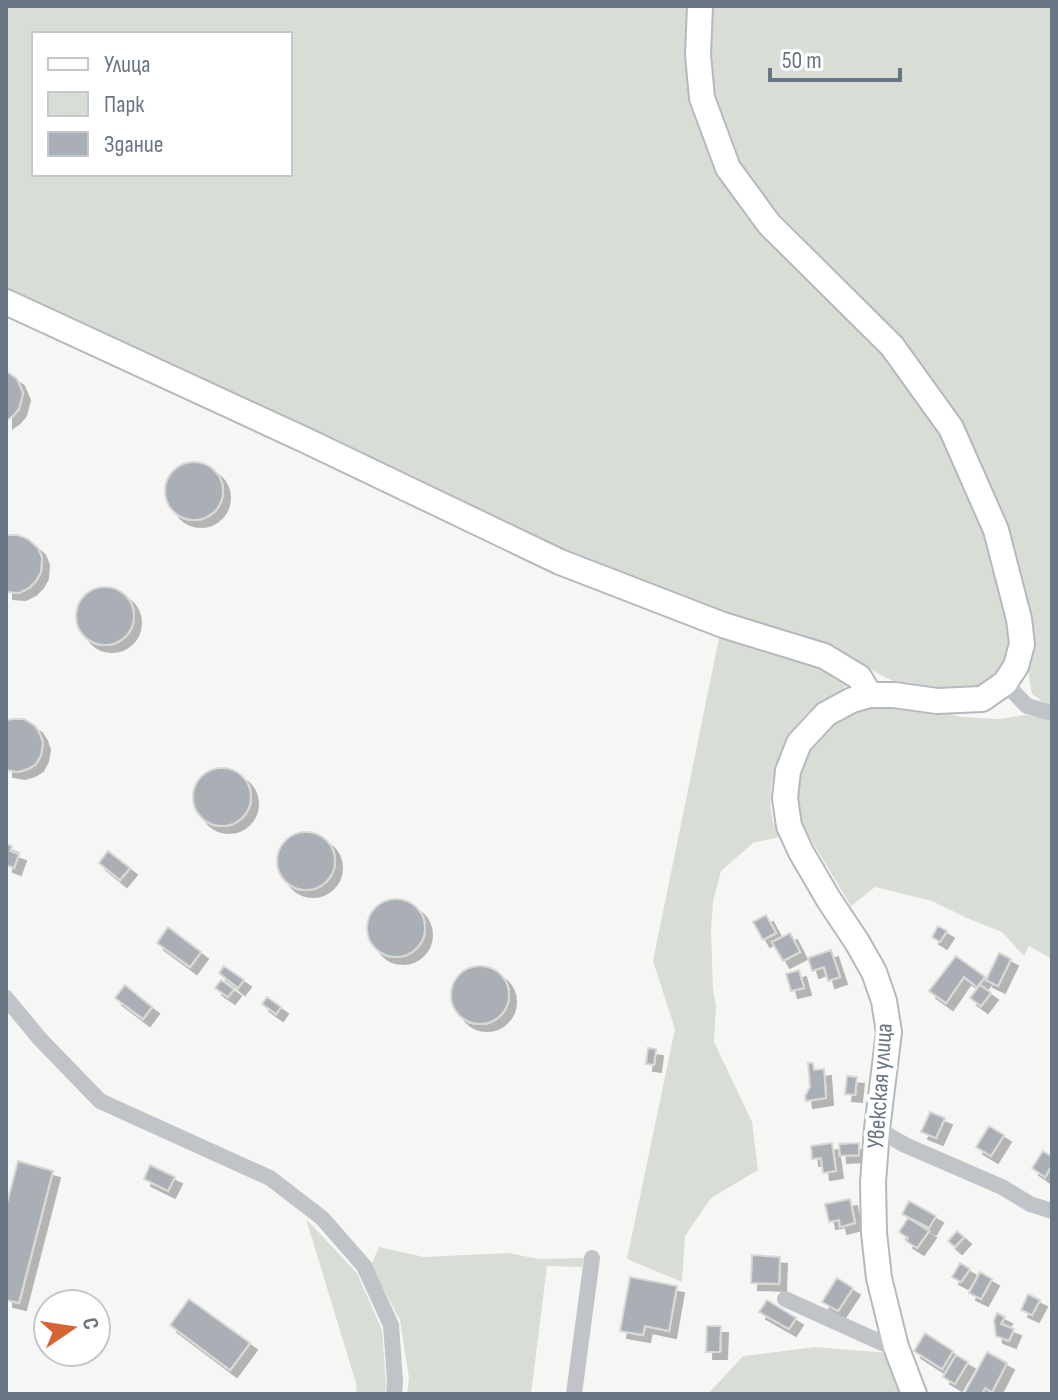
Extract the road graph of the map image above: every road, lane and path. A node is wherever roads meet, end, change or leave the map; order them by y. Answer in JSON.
{"nodes":[{"id":1,"x":700,"y":6,"type":"edge"},
{"id":2,"x":6,"y":302,"type":"edge"},
{"id":3,"x":1005,"y":683,"type":"junction"},
{"id":4,"x":870,"y":695,"type":"junction"},
{"id":5,"x":1052,"y":713,"type":"edge"},
{"id":6,"x":6,"y":998,"type":"edge"},
{"id":7,"x":877,"y":1129,"type":"junction"},
{"id":8,"x":1052,"y":1211,"type":"edge"},
{"id":9,"x":592,"y":1258,"type":"dead end"},
{"id":10,"x":785,"y":1299,"type":"dead end"},
{"id":11,"x":896,"y":1347,"type":"junction"},
{"id":12,"x":394,"y":1394,"type":"edge"},
{"id":13,"x":574,"y":1394,"type":"edge"},
{"id":14,"x":914,"y":1394,"type":"edge"}],
"edges":[{"from":1,"to":3,"type":"street"},
{"from":2,"to":4,"type":"street"},
{"from":3,"to":4,"type":"street"},
{"from":3,"to":5,"type":"street"},
{"from":4,"to":7,"type":"street","name":"Увекская улица"},
{"from":6,"to":12,"type":"street"},
{"from":7,"to":8,"type":"street"},
{"from":7,"to":11,"type":"street","name":"Увекская улица"},
{"from":9,"to":13,"type":"street"},
{"from":10,"to":11,"type":"street"},
{"from":11,"to":14,"type":"street","name":"Увекская улица"}]}
